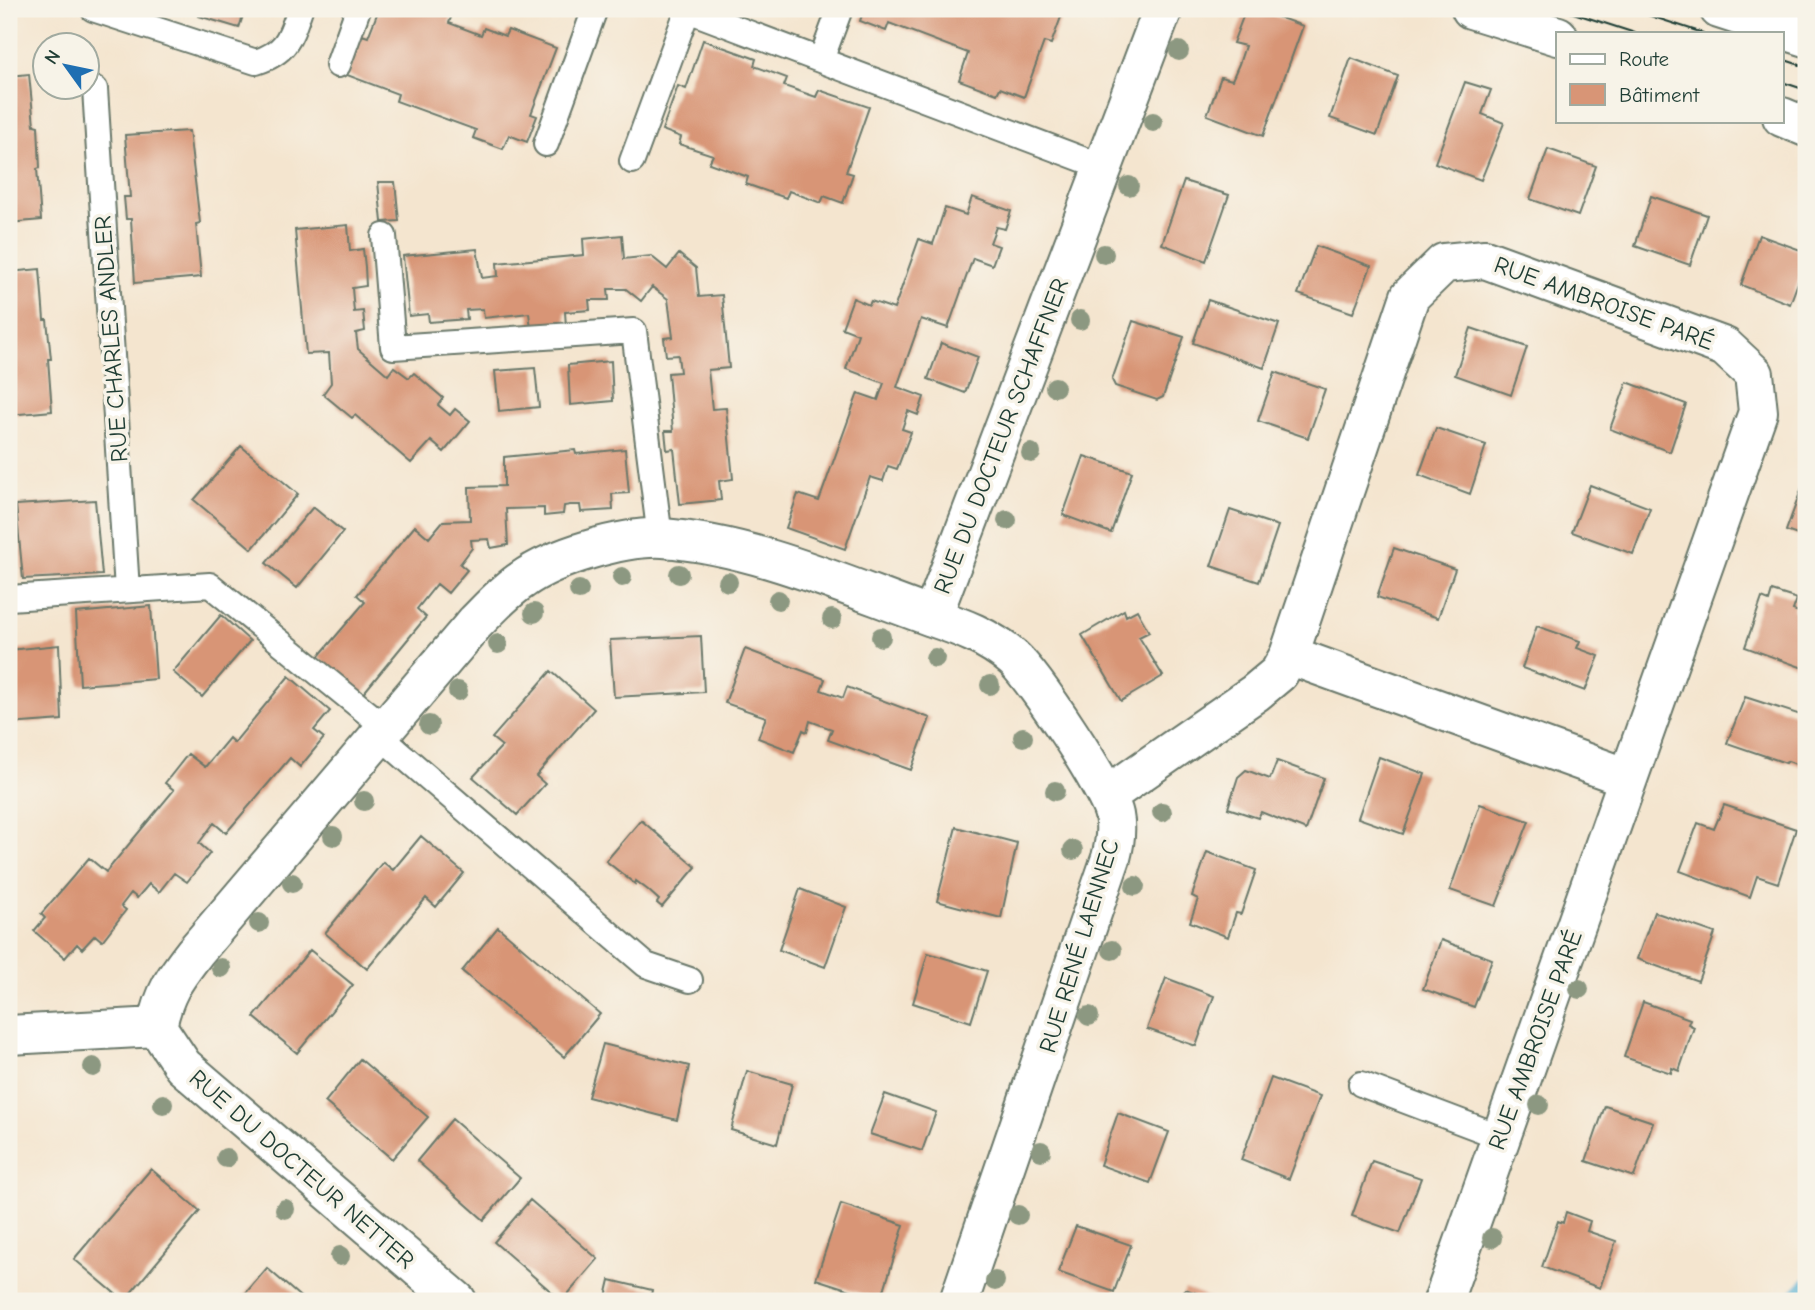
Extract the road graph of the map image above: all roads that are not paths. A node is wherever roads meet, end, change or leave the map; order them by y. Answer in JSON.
{"nodes":[{"id":1,"x":93,"y":9,"type":"edge"},
{"id":2,"x":300,"y":9,"type":"edge"},
{"id":3,"x":358,"y":9,"type":"edge"},
{"id":4,"x":595,"y":9,"type":"edge"},
{"id":5,"x":687,"y":9,"type":"edge"},
{"id":6,"x":840,"y":9,"type":"edge"},
{"id":7,"x":1163,"y":9,"type":"edge"},
{"id":8,"x":1471,"y":9,"type":"edge"},
{"id":9,"x":1719,"y":9,"type":"edge"},
{"id":10,"x":1556,"y":35,"type":"edge"},
{"id":11,"x":1806,"y":37,"type":"edge"},
{"id":12,"x":821,"y":60,"type":"junction"},
{"id":13,"x":338,"y":65,"type":"dead end"},
{"id":14,"x":96,"y":102,"type":"edge"},
{"id":15,"x":1784,"y":118,"type":"edge"},
{"id":16,"x":1806,"y":127,"type":"edge"},
{"id":17,"x":546,"y":145,"type":"dead end"},
{"id":18,"x":632,"y":162,"type":"dead end"},
{"id":19,"x":1103,"y":167,"type":"junction"},
{"id":20,"x":384,"y":236,"type":"dead end"},
{"id":21,"x":660,"y":538,"type":"junction"},
{"id":22,"x":127,"y":590,"type":"junction"},
{"id":23,"x":9,"y":598,"type":"edge"},
{"id":24,"x":932,"y":617,"type":"junction"},
{"id":25,"x":1289,"y":655,"type":"junction"},
{"id":26,"x":383,"y":732,"type":"junction"},
{"id":27,"x":1628,"y":778,"type":"junction"},
{"id":28,"x":1108,"y":795,"type":"junction"},
{"id":29,"x":690,"y":980,"type":"dead end"},
{"id":30,"x":157,"y":1027,"type":"junction"},
{"id":31,"x":9,"y":1035,"type":"edge"},
{"id":32,"x":1361,"y":1084,"type":"dead end"},
{"id":33,"x":1500,"y":1137,"type":"junction"},
{"id":34,"x":457,"y":1301,"type":"edge"},
{"id":35,"x":959,"y":1301,"type":"edge"},
{"id":36,"x":1443,"y":1301,"type":"edge"}],
"edges":[{"from":1,"to":2,"type":"lane"},
{"from":3,"to":13,"type":"lane"},
{"from":4,"to":17,"type":"lane"},
{"from":5,"to":12,"type":"lane"},
{"from":5,"to":18,"type":"lane"},
{"from":6,"to":12,"type":"lane"},
{"from":7,"to":19,"type":"street","name":"RUE DU DOCTEUR SCHAFFNER"},
{"from":8,"to":10,"type":"street"},
{"from":9,"to":11,"type":"street"},
{"from":12,"to":19,"type":"lane"},
{"from":14,"to":22,"type":"lane","name":"RUE CHARLES ANDLER"},
{"from":15,"to":16,"type":"street"},
{"from":19,"to":24,"type":"street","name":"RUE DU DOCTEUR SCHAFFNER"},
{"from":20,"to":21,"type":"lane"},
{"from":21,"to":24,"type":"street","name":"RUE DU DOCTEUR SCHAFFNER"},
{"from":21,"to":26,"type":"street","name":"RUE DU DOCTEUR SCHAFFNER"},
{"from":22,"to":23,"type":"lane"},
{"from":22,"to":26,"type":"lane"},
{"from":24,"to":28,"type":"street","name":"RUE RENÉ LAENNEC"},
{"from":25,"to":27,"type":"street"},
{"from":25,"to":27,"type":"street","name":"RUE AMBROISE PARÉ"},
{"from":25,"to":28,"type":"street","name":"RUE AMBROISE PARÉ"},
{"from":26,"to":29,"type":"lane"},
{"from":26,"to":30,"type":"street","name":"RUE DU DOCTEUR SCHAFFNER"},
{"from":27,"to":33,"type":"street","name":"RUE AMBROISE PARÉ"},
{"from":28,"to":35,"type":"street","name":"RUE RENÉ LAENNEC"},
{"from":30,"to":31,"type":"street"},
{"from":30,"to":34,"type":"street","name":"RUE DU DOCTEUR NETTER"},
{"from":32,"to":33,"type":"lane"},
{"from":33,"to":36,"type":"street","name":"RUE AMBROISE PARÉ"}]}
